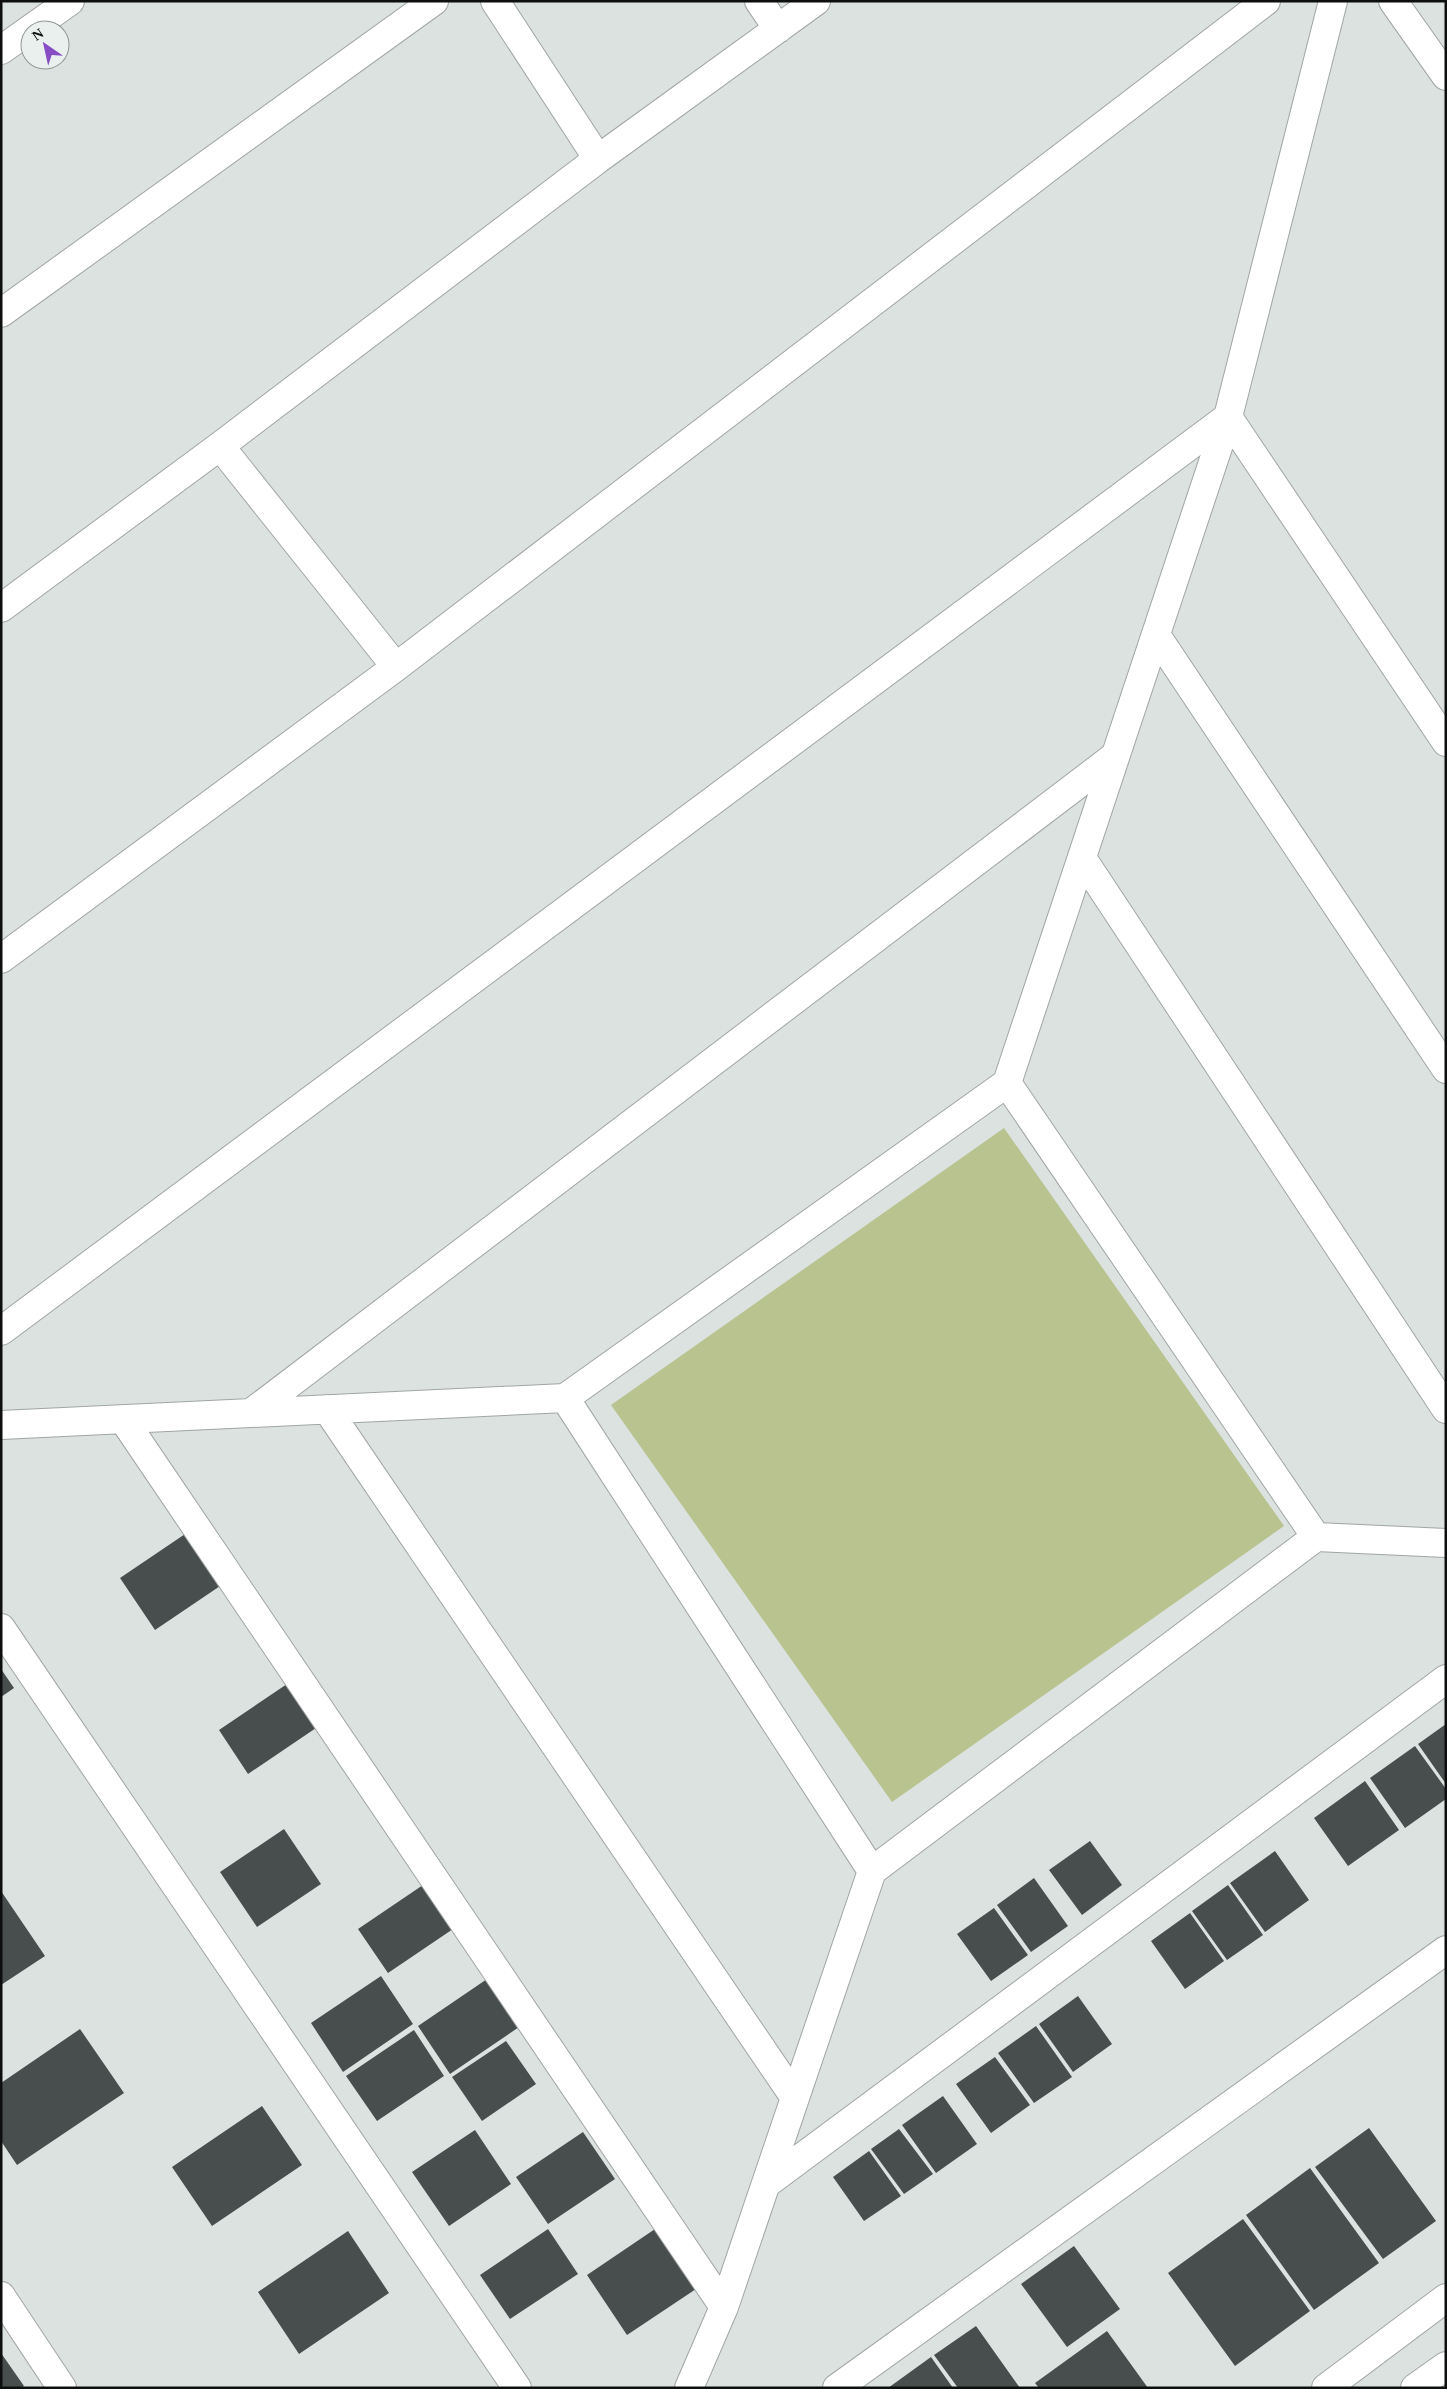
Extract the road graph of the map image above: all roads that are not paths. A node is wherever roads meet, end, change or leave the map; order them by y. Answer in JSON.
{"nodes":[{"id":1,"x":70,"y":1,"type":"edge"},
{"id":2,"x":434,"y":1,"type":"edge"},
{"id":3,"x":495,"y":1,"type":"edge"},
{"id":4,"x":760,"y":1,"type":"edge"},
{"id":5,"x":816,"y":1,"type":"edge"},
{"id":6,"x":1266,"y":1,"type":"edge"},
{"id":7,"x":1333,"y":1,"type":"edge"},
{"id":8,"x":1393,"y":1,"type":"edge"},
{"id":9,"x":778,"y":29,"type":"junction"},
{"id":10,"x":1,"y":50,"type":"edge"},
{"id":11,"x":1446,"y":76,"type":"edge"},
{"id":12,"x":598,"y":159,"type":"junction"},
{"id":13,"x":1,"y":313,"type":"edge"},
{"id":14,"x":1228,"y":418,"type":"junction"},
{"id":15,"x":220,"y":446,"type":"junction"},
{"id":16,"x":1,"y":608,"type":"edge"},
{"id":17,"x":1156,"y":635,"type":"junction"},
{"id":18,"x":396,"y":667,"type":"junction"},
{"id":19,"x":1446,"y":742,"type":"edge"},
{"id":20,"x":1115,"y":756,"type":"junction"},
{"id":21,"x":1082,"y":858,"type":"junction"},
{"id":22,"x":1,"y":959,"type":"edge"},
{"id":23,"x":1446,"y":1069,"type":"edge"},
{"id":24,"x":1007,"y":1083,"type":"junction"},
{"id":25,"x":1,"y":1331,"type":"edge"},
{"id":26,"x":565,"y":1398,"type":"junction"},
{"id":27,"x":1446,"y":1409,"type":"edge"},
{"id":28,"x":327,"y":1410,"type":"junction"},
{"id":29,"x":251,"y":1413,"type":"junction"},
{"id":30,"x":124,"y":1419,"type":"junction"},
{"id":31,"x":1,"y":1425,"type":"edge"},
{"id":32,"x":1316,"y":1537,"type":"junction"},
{"id":33,"x":1446,"y":1543,"type":"edge"},
{"id":34,"x":1,"y":1628,"type":"edge"},
{"id":35,"x":1446,"y":1679,"type":"edge"},
{"id":36,"x":872,"y":1870,"type":"junction"},
{"id":37,"x":1446,"y":1950,"type":"edge"},
{"id":38,"x":795,"y":2098,"type":"junction"},
{"id":39,"x":766,"y":2184,"type":"junction"},
{"id":40,"x":1,"y":2296,"type":"edge"},
{"id":41,"x":1446,"y":2298,"type":"edge"},
{"id":42,"x":724,"y":2307,"type":"junction"},
{"id":43,"x":1446,"y":2366,"type":"edge"},
{"id":44,"x":62,"y":2388,"type":"edge"},
{"id":45,"x":517,"y":2388,"type":"edge"},
{"id":46,"x":689,"y":2388,"type":"edge"},
{"id":47,"x":837,"y":2388,"type":"edge"},
{"id":48,"x":1326,"y":2388,"type":"edge"},
{"id":49,"x":1415,"y":2388,"type":"edge"}],
"edges":[{"from":1,"to":10,"type":"street"},
{"from":2,"to":13,"type":"street"},
{"from":3,"to":12,"type":"street"},
{"from":4,"to":9,"type":"street"},
{"from":5,"to":9,"type":"street"},
{"from":6,"to":18,"type":"street"},
{"from":7,"to":14,"type":"street"},
{"from":8,"to":11,"type":"street"},
{"from":9,"to":12,"type":"street"},
{"from":12,"to":15,"type":"street"},
{"from":14,"to":17,"type":"street"},
{"from":14,"to":19,"type":"street"},
{"from":14,"to":25,"type":"street"},
{"from":15,"to":16,"type":"street"},
{"from":15,"to":18,"type":"street"},
{"from":17,"to":20,"type":"street"},
{"from":17,"to":23,"type":"street"},
{"from":18,"to":22,"type":"street"},
{"from":20,"to":21,"type":"street"},
{"from":20,"to":29,"type":"street"},
{"from":21,"to":24,"type":"street"},
{"from":21,"to":27,"type":"street"},
{"from":24,"to":26,"type":"street"},
{"from":24,"to":32,"type":"street"},
{"from":26,"to":28,"type":"street"},
{"from":26,"to":36,"type":"street"},
{"from":28,"to":29,"type":"street"},
{"from":28,"to":38,"type":"street"},
{"from":29,"to":30,"type":"street"},
{"from":30,"to":31,"type":"street"},
{"from":30,"to":42,"type":"street"},
{"from":32,"to":33,"type":"street"},
{"from":32,"to":36,"type":"street"},
{"from":34,"to":45,"type":"street"},
{"from":35,"to":39,"type":"street"},
{"from":36,"to":38,"type":"street"},
{"from":37,"to":47,"type":"street"},
{"from":38,"to":39,"type":"street"},
{"from":39,"to":42,"type":"street"},
{"from":40,"to":44,"type":"street"},
{"from":41,"to":48,"type":"street"},
{"from":42,"to":46,"type":"street"},
{"from":43,"to":49,"type":"street"}]}
